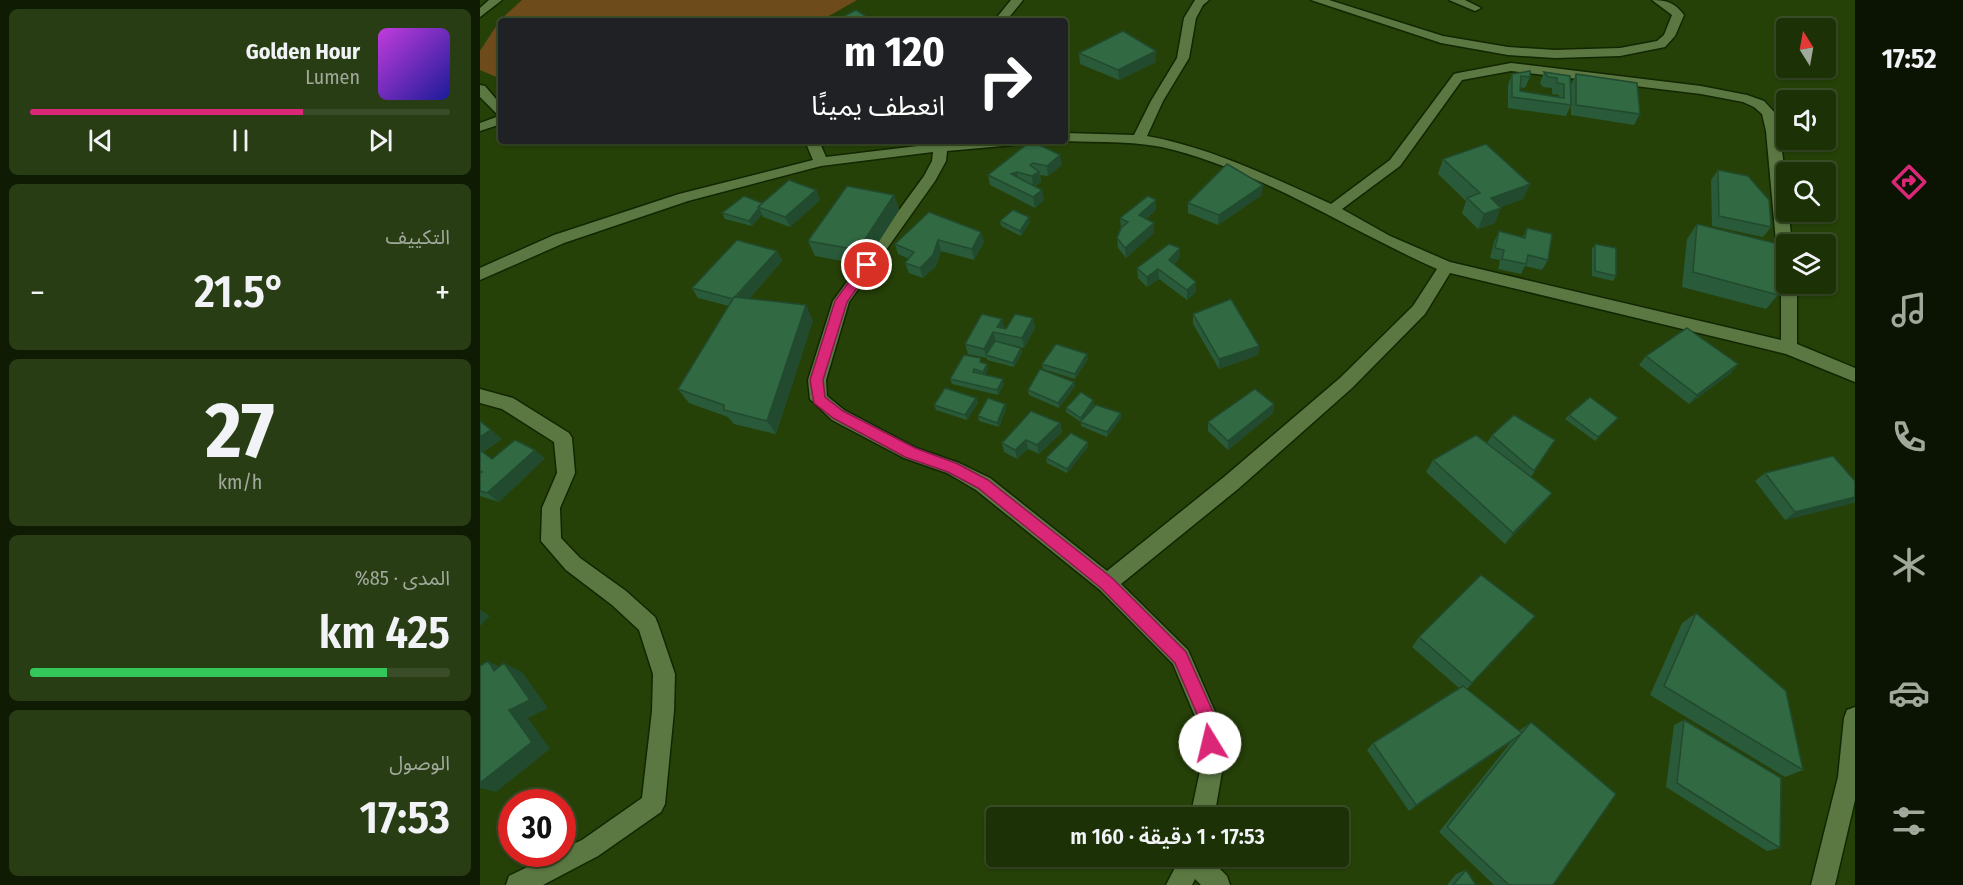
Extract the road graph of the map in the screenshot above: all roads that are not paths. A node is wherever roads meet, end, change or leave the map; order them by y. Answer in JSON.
{"nodes":[{"id":1,"x":496,"y":0,"type":"edge"},
{"id":2,"x":1017,"y":0,"type":"edge"},
{"id":3,"x":1203,"y":0,"type":"edge"},
{"id":4,"x":1317,"y":0,"type":"edge"},
{"id":5,"x":1455,"y":0,"type":"edge"},
{"id":6,"x":1658,"y":0,"type":"edge"},
{"id":7,"x":1476,"y":8,"type":"dead end"},
{"id":8,"x":480,"y":14,"type":"edge"},
{"id":9,"x":1002,"y":18,"type":"edge"},
{"id":10,"x":480,"y":89,"type":"edge"},
{"id":11,"x":498,"y":110,"type":"edge"},
{"id":12,"x":498,"y":121,"type":"edge"},
{"id":13,"x":480,"y":127,"type":"edge"},
{"id":14,"x":1068,"y":137,"type":"edge"},
{"id":15,"x":1139,"y":138,"type":"junction"},
{"id":16,"x":813,"y":144,"type":"edge"},
{"id":17,"x":942,"y":144,"type":"edge"},
{"id":18,"x":821,"y":162,"type":"junction"},
{"id":19,"x":1332,"y":210,"type":"junction"},
{"id":20,"x":1783,"y":234,"type":"edge"},
{"id":21,"x":1446,"y":267,"type":"junction"},
{"id":22,"x":480,"y":274,"type":"edge"},
{"id":23,"x":1789,"y":294,"type":"edge"},
{"id":24,"x":1789,"y":348,"type":"junction"},
{"id":25,"x":1855,"y":375,"type":"edge"},
{"id":26,"x":480,"y":396,"type":"edge"},
{"id":27,"x":1107,"y":583,"type":"junction"},
{"id":28,"x":1855,"y":718,"type":"edge"},
{"id":29,"x":1204,"y":807,"type":"edge"},
{"id":30,"x":1189,"y":867,"type":"edge"},
{"id":31,"x":1203,"y":867,"type":"edge"},
{"id":32,"x":518,"y":885,"type":"edge"},
{"id":33,"x":1178,"y":885,"type":"edge"},
{"id":34,"x":1218,"y":885,"type":"edge"},
{"id":35,"x":1823,"y":885,"type":"edge"}],
"edges":[{"from":1,"to":8,"type":"street"},
{"from":2,"to":9,"type":"street"},
{"from":3,"to":15,"type":"street"},
{"from":4,"to":6,"type":"street"},
{"from":5,"to":7,"type":"street"},
{"from":10,"to":11,"type":"street"},
{"from":12,"to":13,"type":"street"},
{"from":14,"to":15,"type":"street"},
{"from":15,"to":19,"type":"street"},
{"from":16,"to":18,"type":"street"},
{"from":17,"to":18,"type":"street"},
{"from":17,"to":27,"type":"street"},
{"from":18,"to":22,"type":"street"},
{"from":19,"to":20,"type":"street"},
{"from":19,"to":21,"type":"street"},
{"from":21,"to":24,"type":"street"},
{"from":21,"to":27,"type":"street"},
{"from":23,"to":24,"type":"street"},
{"from":24,"to":25,"type":"street"},
{"from":26,"to":32,"type":"street"},
{"from":27,"to":29,"type":"street"},
{"from":28,"to":35,"type":"street"},
{"from":30,"to":33,"type":"street"},
{"from":31,"to":34,"type":"street"}]}
